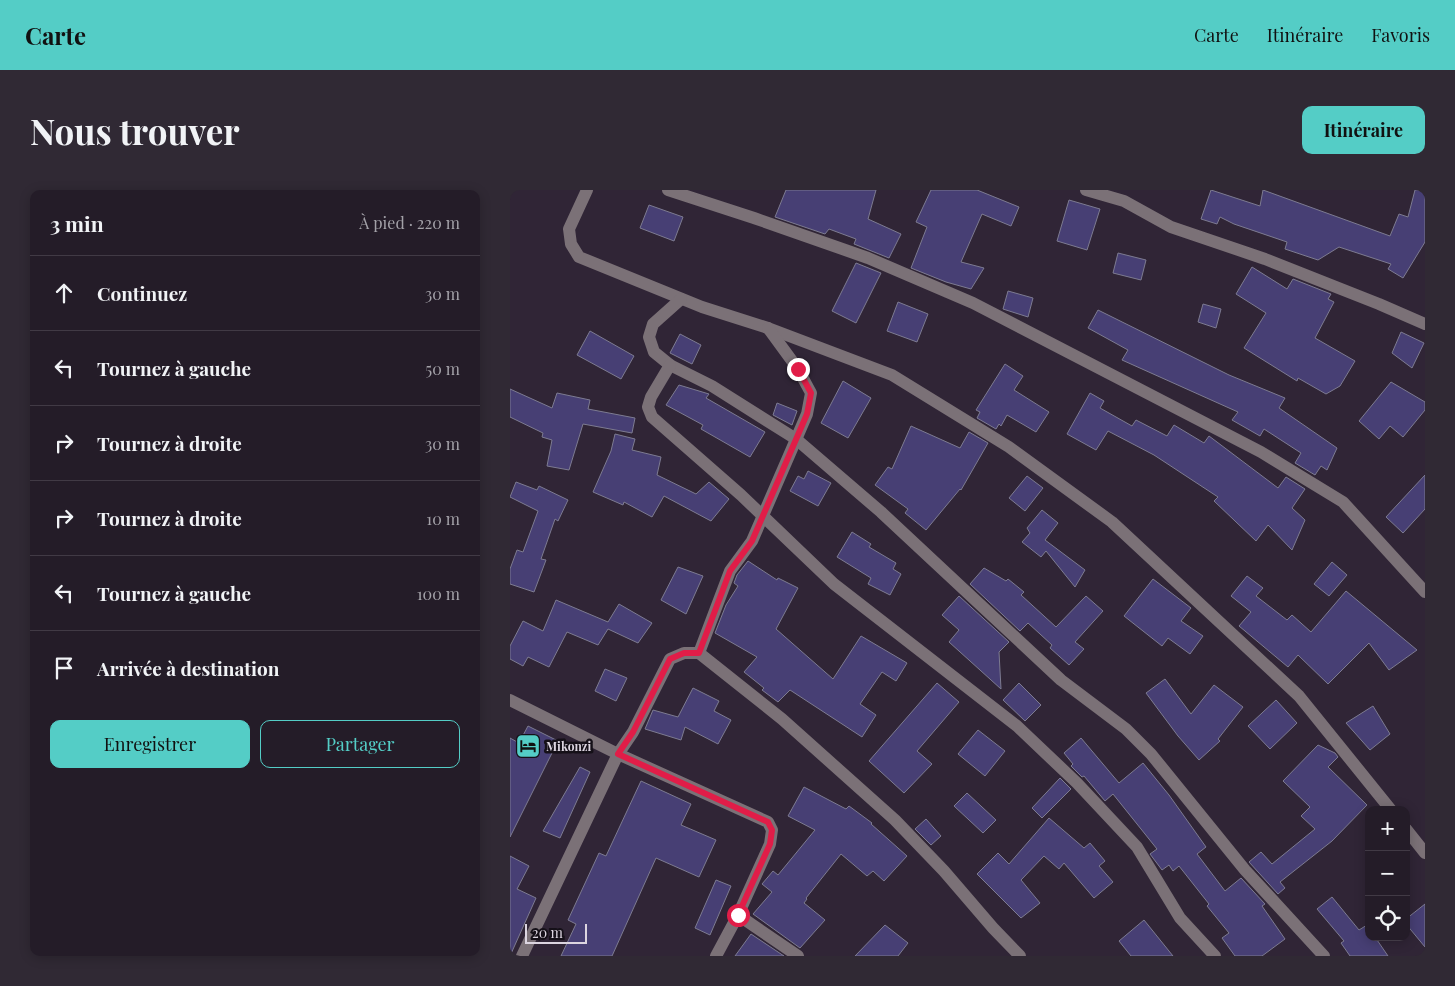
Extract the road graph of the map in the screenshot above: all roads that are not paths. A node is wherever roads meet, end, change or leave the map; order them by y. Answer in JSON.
{"nodes":[{"id":1,"x":587,"y":190,"type":"edge"},
{"id":2,"x":668,"y":190,"type":"edge"},
{"id":3,"x":1086,"y":190,"type":"edge"},
{"id":4,"x":681,"y":299,"type":"junction"},
{"id":5,"x":1425,"y":324,"type":"edge"},
{"id":6,"x":768,"y":328,"type":"junction"},
{"id":7,"x":670,"y":365,"type":"junction"},
{"id":8,"x":796,"y":439,"type":"junction"},
{"id":9,"x":763,"y":516,"type":"junction"},
{"id":10,"x":1425,"y":592,"type":"edge"},
{"id":11,"x":699,"y":653,"type":"junction"},
{"id":12,"x":510,"y":700,"type":"edge"},
{"id":13,"x":618,"y":754,"type":"junction"},
{"id":14,"x":1389,"y":806,"type":"edge"},
{"id":15,"x":1410,"y":834,"type":"edge"},
{"id":16,"x":1425,"y":853,"type":"edge"},
{"id":17,"x":738,"y":915,"type":"junction"},
{"id":18,"x":522,"y":956,"type":"edge"},
{"id":19,"x":716,"y":956,"type":"edge"},
{"id":20,"x":798,"y":956,"type":"edge"},
{"id":21,"x":1020,"y":956,"type":"edge"},
{"id":22,"x":1215,"y":956,"type":"edge"},
{"id":23,"x":1324,"y":956,"type":"edge"}],
"edges":[{"from":1,"to":4,"type":"street"},
{"from":2,"to":10,"type":"street"},
{"from":3,"to":5,"type":"street"},
{"from":4,"to":6,"type":"street"},
{"from":4,"to":7,"type":"street"},
{"from":6,"to":8,"type":"street"},
{"from":6,"to":14,"type":"street"},
{"from":7,"to":8,"type":"street"},
{"from":7,"to":9,"type":"street"},
{"from":8,"to":9,"type":"street"},
{"from":8,"to":23,"type":"street"},
{"from":9,"to":11,"type":"street"},
{"from":9,"to":22,"type":"street"},
{"from":11,"to":13,"type":"street"},
{"from":11,"to":21,"type":"street"},
{"from":12,"to":13,"type":"street"},
{"from":13,"to":17,"type":"street"},
{"from":13,"to":18,"type":"street"},
{"from":15,"to":16,"type":"street"},
{"from":17,"to":19,"type":"street"},
{"from":17,"to":20,"type":"street"}]}
